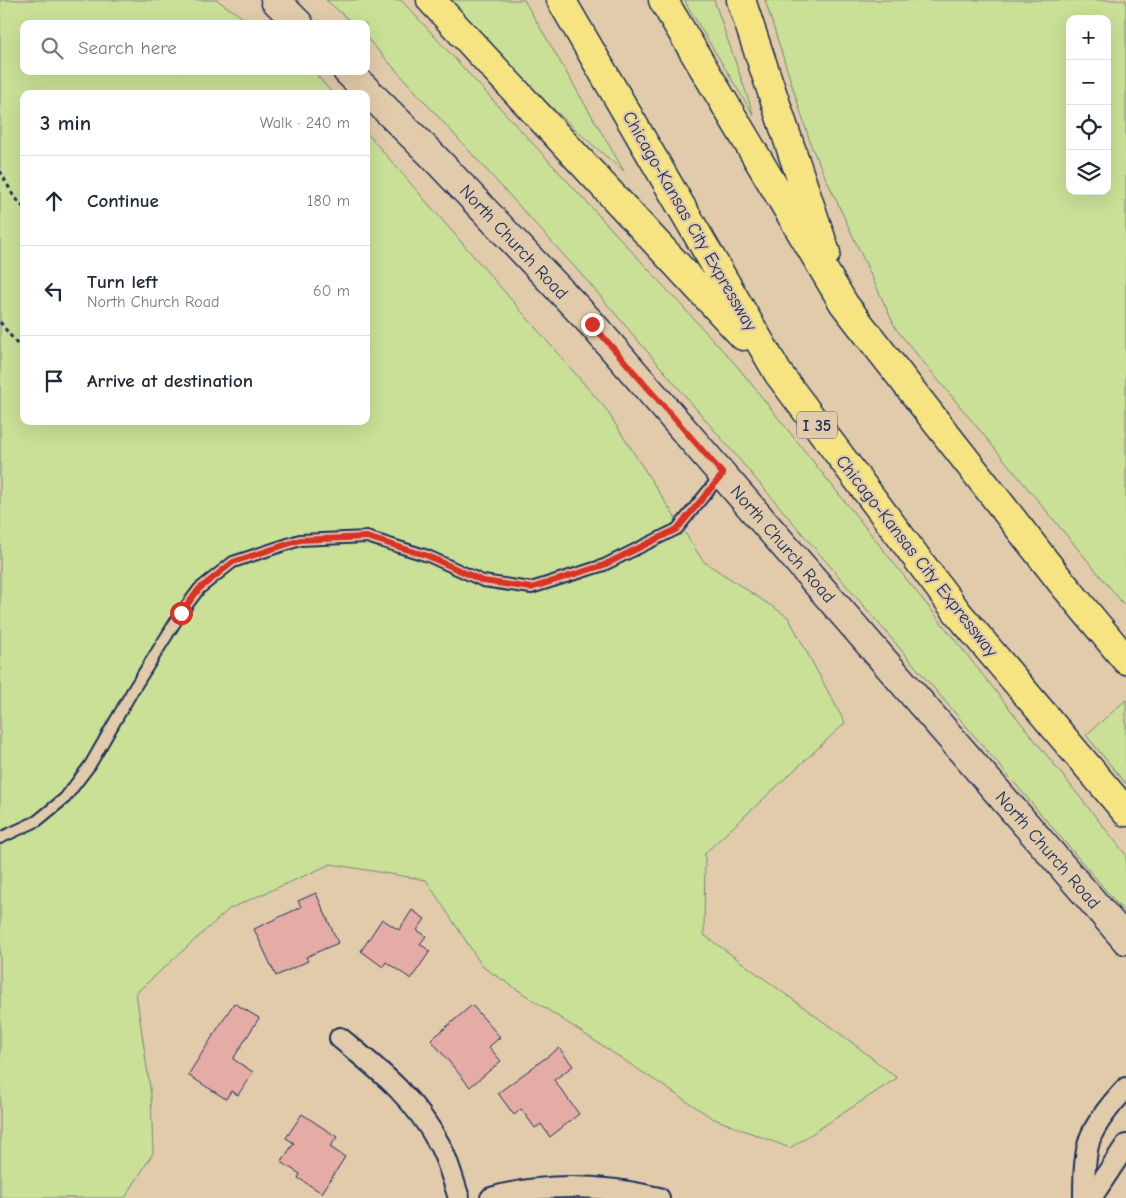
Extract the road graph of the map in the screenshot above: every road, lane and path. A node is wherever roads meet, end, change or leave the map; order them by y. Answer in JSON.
{"nodes":[{"id":1,"x":275,"y":0,"type":"edge"},
{"id":2,"x":431,"y":0,"type":"edge"},
{"id":3,"x":561,"y":0,"type":"edge"},
{"id":4,"x":662,"y":0,"type":"edge"},
{"id":5,"x":742,"y":0,"type":"edge"},
{"id":6,"x":295,"y":20,"type":"edge"},
{"id":7,"x":351,"y":75,"type":"edge"},
{"id":8,"x":366,"y":90,"type":"edge"},
{"id":9,"x":370,"y":94,"type":"edge"},
{"id":10,"x":0,"y":170,"type":"edge"},
{"id":11,"x":20,"y":204,"type":"edge"},
{"id":12,"x":844,"y":304,"type":"junction"},
{"id":13,"x":0,"y":322,"type":"edge"},
{"id":14,"x":20,"y":347,"type":"edge"},
{"id":15,"x":778,"y":373,"type":"junction"},
{"id":16,"x":723,"y":474,"type":"junction"},
{"id":17,"x":1126,"y":660,"type":"edge"},
{"id":18,"x":1126,"y":812,"type":"edge"},
{"id":19,"x":0,"y":838,"type":"edge"},
{"id":20,"x":1126,"y":940,"type":"edge"},
{"id":21,"x":340,"y":1038,"type":"dead end"},
{"id":22,"x":1126,"y":1088,"type":"edge"},
{"id":23,"x":1126,"y":1145,"type":"edge"},
{"id":24,"x":460,"y":1198,"type":"edge"},
{"id":25,"x":492,"y":1198,"type":"edge"},
{"id":26,"x":659,"y":1198,"type":"edge"},
{"id":27,"x":1084,"y":1198,"type":"edge"},
{"id":28,"x":1091,"y":1198,"type":"edge"}],
"edges":[{"from":1,"to":6,"type":"main road"},
{"from":2,"to":15,"type":"highway"},
{"from":3,"to":15,"type":"highway","name":"Chicago-Kansas City Expressway","number":"I 35"},
{"from":4,"to":12,"type":"highway"},
{"from":5,"to":12,"type":"highway"},
{"from":7,"to":8,"type":"main road","name":"North Church Road"},
{"from":9,"to":16,"type":"main road","name":"North Church Road"},
{"from":10,"to":11,"type":"path"},
{"from":12,"to":17,"type":"highway"},
{"from":13,"to":14,"type":"path"},
{"from":15,"to":18,"type":"highway","name":"Chicago-Kansas City Expressway","number":"I 35"},
{"from":16,"to":19,"type":"lane"},
{"from":16,"to":20,"type":"main road","name":"North Church Road"},
{"from":21,"to":24,"type":"street"},
{"from":22,"to":27,"type":"street"},
{"from":23,"to":28,"type":"street"},
{"from":25,"to":26,"type":"street"}]}
